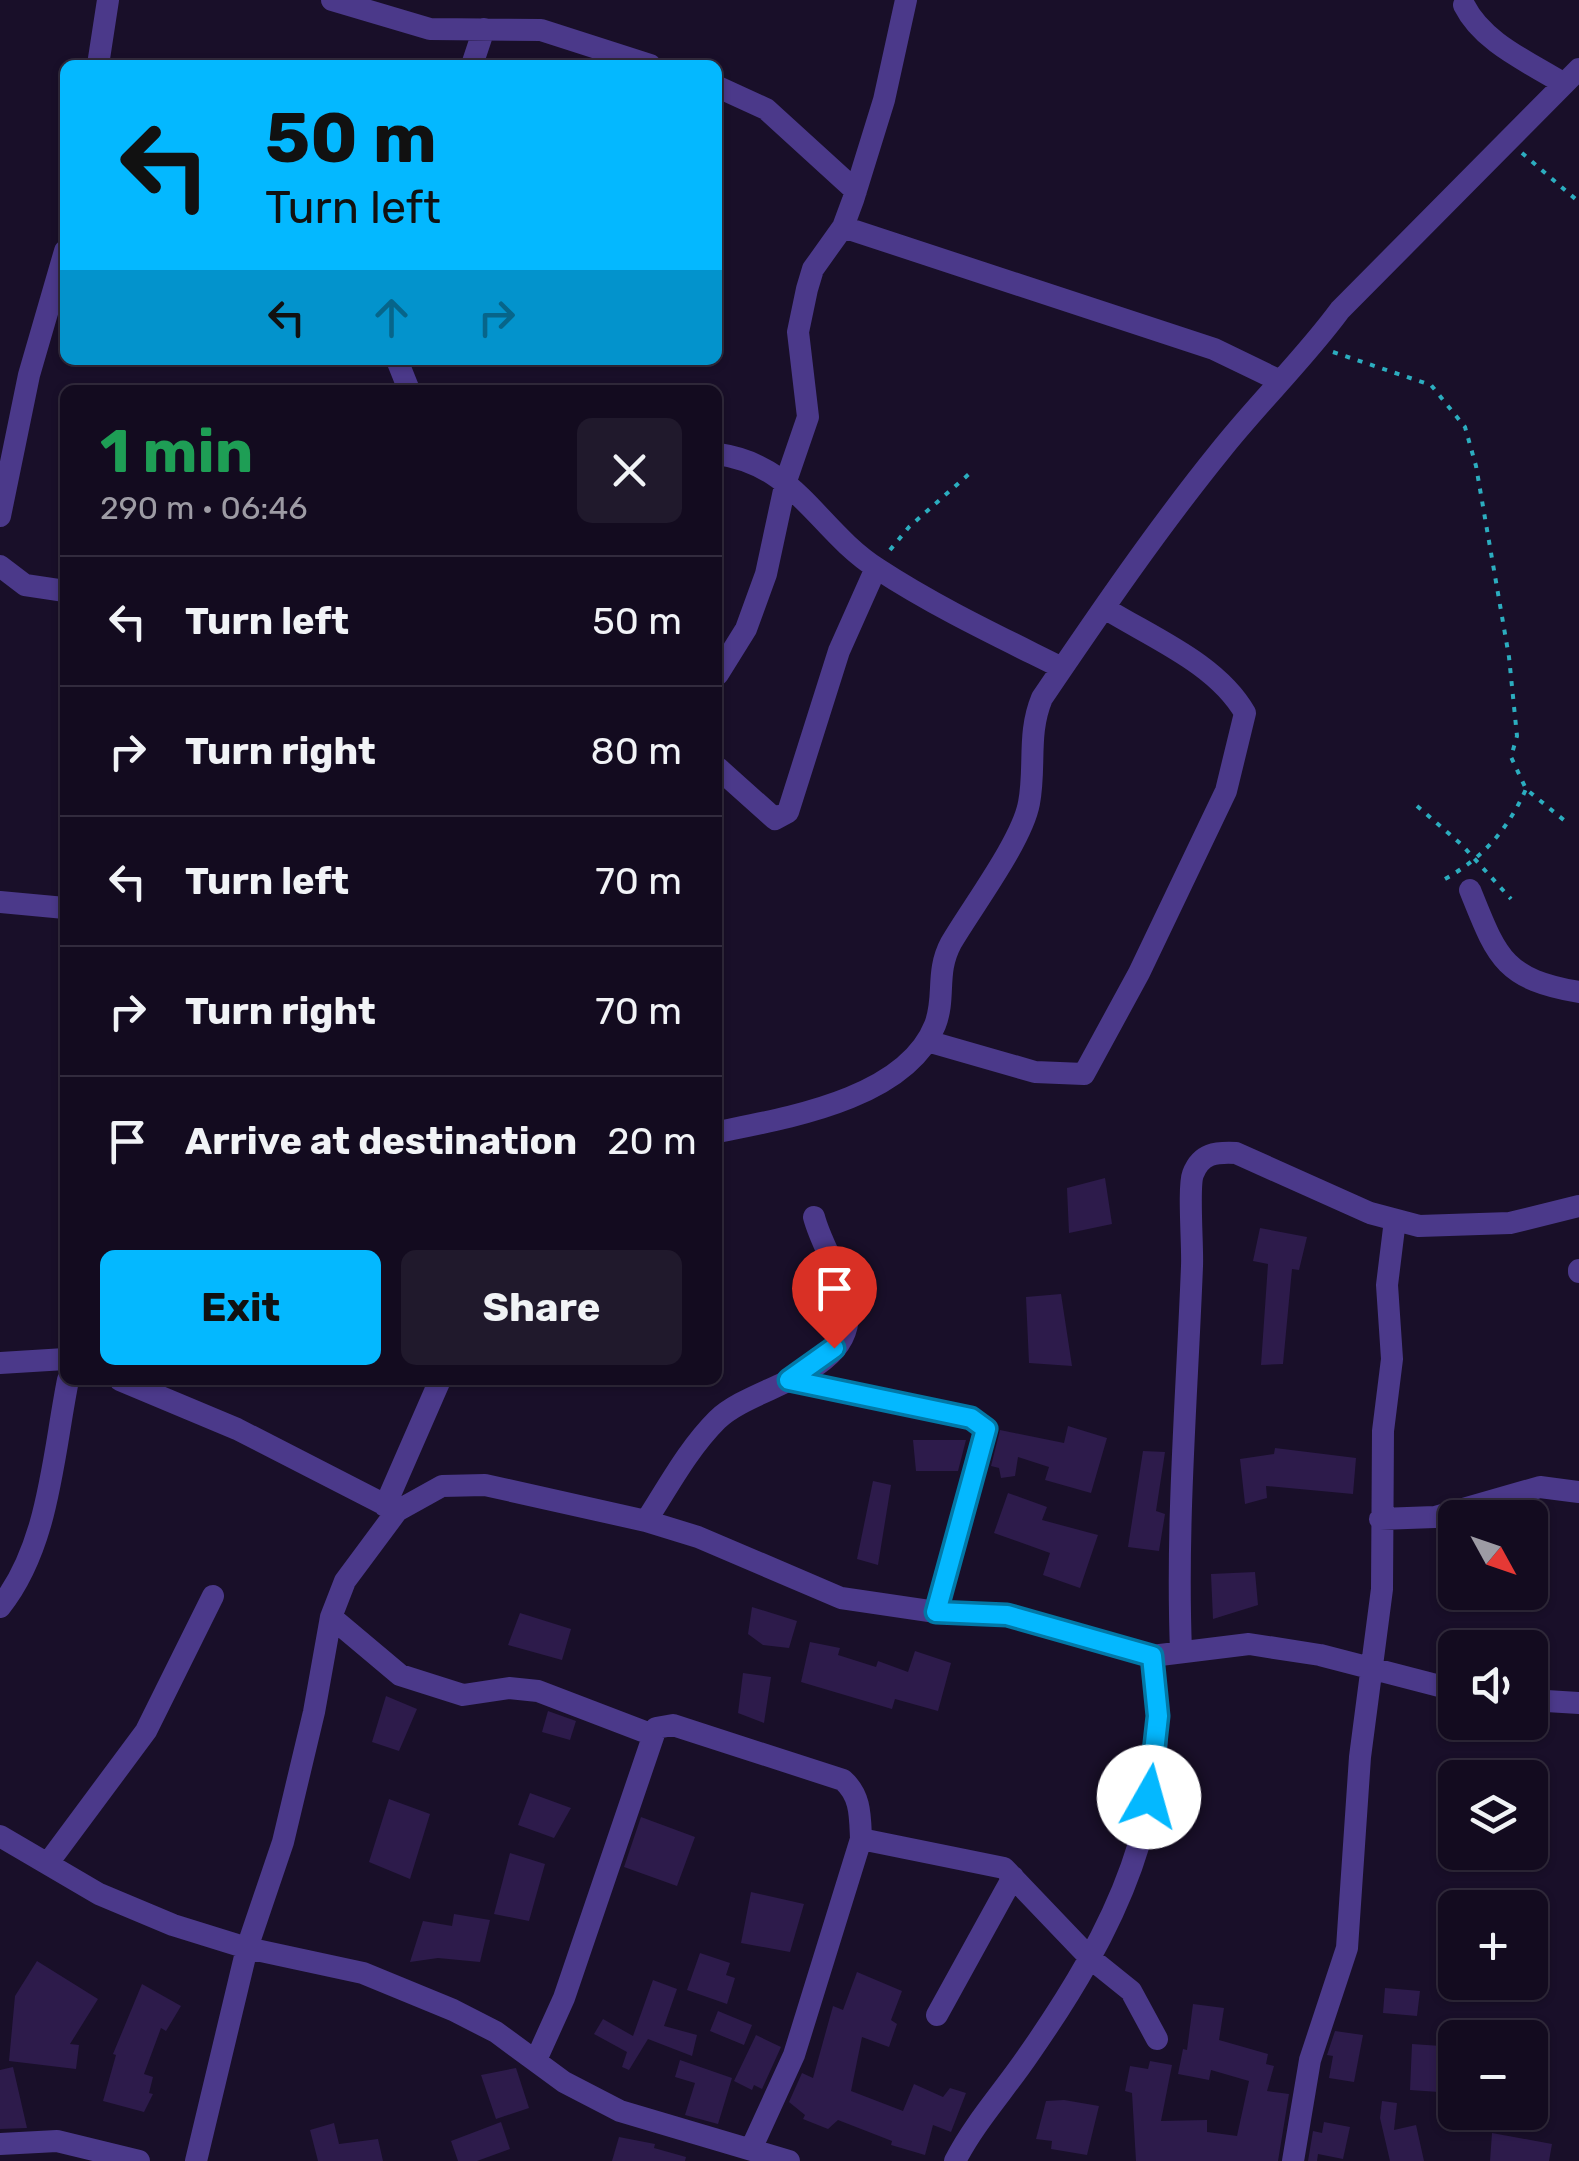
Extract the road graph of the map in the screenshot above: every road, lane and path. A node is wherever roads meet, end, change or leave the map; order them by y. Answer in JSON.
{"nodes":[{"id":1,"x":108,"y":0,"type":"edge"},
{"id":2,"x":332,"y":0,"type":"edge"},
{"id":3,"x":906,"y":0,"type":"edge"},
{"id":4,"x":1464,"y":5,"type":"dead end"},
{"id":5,"x":484,"y":29,"type":"junction"},
{"id":6,"x":99,"y":60,"type":"edge"},
{"id":7,"x":474,"y":60,"type":"edge"},
{"id":8,"x":634,"y":60,"type":"edge"},
{"id":9,"x":1572,"y":76,"type":"edge"},
{"id":10,"x":722,"y":90,"type":"edge"},
{"id":11,"x":1506,"y":141,"type":"junction"},
{"id":12,"x":856,"y":191,"type":"junction"},
{"id":13,"x":1579,"y":202,"type":"edge"},
{"id":14,"x":843,"y":227,"type":"junction"},
{"id":15,"x":60,"y":268,"type":"edge"},
{"id":16,"x":1314,"y":345,"type":"junction"},
{"id":17,"x":1278,"y":380,"type":"junction"},
{"id":18,"x":722,"y":455,"type":"edge"},
{"id":19,"x":969,"y":474,"type":"dead end"},
{"id":20,"x":786,"y":481,"type":"junction"},
{"id":21,"x":0,"y":516,"type":"edge"},
{"id":22,"x":0,"y":566,"type":"edge"},
{"id":23,"x":876,"y":568,"type":"junction"},
{"id":24,"x":60,"y":591,"type":"edge"},
{"id":25,"x":1106,"y":609,"type":"junction"},
{"id":26,"x":722,"y":667,"type":"edge"},
{"id":27,"x":1062,"y":668,"type":"junction"},
{"id":28,"x":722,"y":772,"type":"edge"},
{"id":29,"x":1526,"y":789,"type":"junction"},
{"id":30,"x":1417,"y":806,"type":"dead end"},
{"id":31,"x":1564,"y":820,"type":"dead end"},
{"id":32,"x":1476,"y":860,"type":"junction"},
{"id":33,"x":1446,"y":879,"type":"dead end"},
{"id":34,"x":1470,"y":890,"type":"dead end"},
{"id":35,"x":1511,"y":898,"type":"dead end"},
{"id":36,"x":0,"y":902,"type":"edge"},
{"id":37,"x":60,"y":908,"type":"edge"},
{"id":38,"x":1579,"y":992,"type":"edge"},
{"id":39,"x":927,"y":1041,"type":"junction"},
{"id":40,"x":722,"y":1131,"type":"edge"},
{"id":41,"x":1579,"y":1206,"type":"edge"},
{"id":42,"x":814,"y":1217,"type":"dead end"},
{"id":43,"x":1395,"y":1220,"type":"junction"},
{"id":44,"x":60,"y":1359,"type":"edge"},
{"id":45,"x":0,"y":1362,"type":"edge"},
{"id":46,"x":789,"y":1380,"type":"junction"},
{"id":47,"x":67,"y":1385,"type":"edge"},
{"id":48,"x":132,"y":1385,"type":"edge"},
{"id":49,"x":438,"y":1385,"type":"edge"},
{"id":50,"x":1579,"y":1492,"type":"edge"},
{"id":51,"x":391,"y":1509,"type":"junction"},
{"id":52,"x":1380,"y":1518,"type":"junction"},
{"id":53,"x":646,"y":1521,"type":"junction"},
{"id":54,"x":212,"y":1596,"type":"dead end"},
{"id":55,"x":0,"y":1607,"type":"edge"},
{"id":56,"x":936,"y":1612,"type":"junction"},
{"id":57,"x":331,"y":1617,"type":"junction"},
{"id":58,"x":1180,"y":1651,"type":"junction"},
{"id":59,"x":1152,"y":1656,"type":"junction"},
{"id":60,"x":1369,"y":1670,"type":"junction"},
{"id":61,"x":1438,"y":1686,"type":"edge"},
{"id":62,"x":1548,"y":1701,"type":"edge"},
{"id":63,"x":1579,"y":1703,"type":"edge"},
{"id":64,"x":653,"y":1735,"type":"junction"},
{"id":65,"x":0,"y":1836,"type":"edge"},
{"id":66,"x":861,"y":1839,"type":"junction"},
{"id":67,"x":48,"y":1863,"type":"junction"},
{"id":68,"x":1014,"y":1877,"type":"junction"},
{"id":69,"x":247,"y":1948,"type":"junction"},
{"id":70,"x":1090,"y":1958,"type":"junction"},
{"id":71,"x":938,"y":2014,"type":"dead end"},
{"id":72,"x":1158,"y":2039,"type":"dead end"},
{"id":73,"x":536,"y":2060,"type":"junction"},
{"id":74,"x":0,"y":2144,"type":"edge"},
{"id":75,"x":752,"y":2149,"type":"junction"},
{"id":76,"x":139,"y":2161,"type":"edge"},
{"id":77,"x":196,"y":2161,"type":"edge"},
{"id":78,"x":788,"y":2161,"type":"edge"},
{"id":79,"x":955,"y":2161,"type":"edge"},
{"id":80,"x":1293,"y":2161,"type":"edge"}],
"edges":[{"from":1,"to":6,"type":"street"},
{"from":2,"to":5,"type":"street"},
{"from":3,"to":12,"type":"street"},
{"from":4,"to":9,"type":"street"},
{"from":5,"to":7,"type":"street"},
{"from":5,"to":8,"type":"street"},
{"from":9,"to":11,"type":"street"},
{"from":10,"to":12,"type":"street"},
{"from":11,"to":13,"type":"path"},
{"from":11,"to":16,"type":"street"},
{"from":12,"to":14,"type":"street"},
{"from":14,"to":17,"type":"street"},
{"from":14,"to":20,"type":"street"},
{"from":15,"to":21,"type":"street"},
{"from":16,"to":17,"type":"street"},
{"from":16,"to":29,"type":"path"},
{"from":17,"to":25,"type":"street"},
{"from":18,"to":20,"type":"street"},
{"from":19,"to":23,"type":"path"},
{"from":20,"to":23,"type":"street"},
{"from":20,"to":26,"type":"street"},
{"from":22,"to":24,"type":"street"},
{"from":23,"to":27,"type":"street"},
{"from":23,"to":28,"type":"street"},
{"from":25,"to":27,"type":"street"},
{"from":25,"to":39,"type":"street"},
{"from":27,"to":39,"type":"street"},
{"from":29,"to":31,"type":"path"},
{"from":29,"to":32,"type":"path"},
{"from":30,"to":32,"type":"path"},
{"from":32,"to":33,"type":"path"},
{"from":32,"to":35,"type":"path"},
{"from":34,"to":38,"type":"street"},
{"from":36,"to":37,"type":"street"},
{"from":39,"to":40,"type":"street"},
{"from":41,"to":43,"type":"street"},
{"from":42,"to":46,"type":"street"},
{"from":43,"to":52,"type":"street"},
{"from":43,"to":58,"type":"street"},
{"from":44,"to":45,"type":"street"},
{"from":46,"to":53,"type":"street"},
{"from":46,"to":56,"type":"street"},
{"from":47,"to":55,"type":"street"},
{"from":48,"to":51,"type":"street"},
{"from":49,"to":51,"type":"street"},
{"from":50,"to":52,"type":"street"},
{"from":51,"to":53,"type":"street"},
{"from":51,"to":57,"type":"street"},
{"from":52,"to":60,"type":"street"},
{"from":53,"to":56,"type":"street"},
{"from":54,"to":67,"type":"street"},
{"from":56,"to":59,"type":"street"},
{"from":57,"to":64,"type":"street"},
{"from":57,"to":69,"type":"street"},
{"from":58,"to":59,"type":"street"},
{"from":58,"to":60,"type":"street"},
{"from":59,"to":70,"type":"street"},
{"from":60,"to":61,"type":"street"},
{"from":60,"to":80,"type":"street"},
{"from":62,"to":63,"type":"street"},
{"from":64,"to":66,"type":"street"},
{"from":64,"to":73,"type":"street"},
{"from":65,"to":67,"type":"street"},
{"from":66,"to":68,"type":"street"},
{"from":66,"to":75,"type":"street"},
{"from":67,"to":69,"type":"street"},
{"from":68,"to":70,"type":"street"},
{"from":68,"to":71,"type":"street"},
{"from":69,"to":73,"type":"street"},
{"from":69,"to":77,"type":"street"},
{"from":70,"to":72,"type":"street"},
{"from":70,"to":79,"type":"street"},
{"from":73,"to":75,"type":"street"},
{"from":74,"to":76,"type":"street"},
{"from":75,"to":78,"type":"street"}]}
